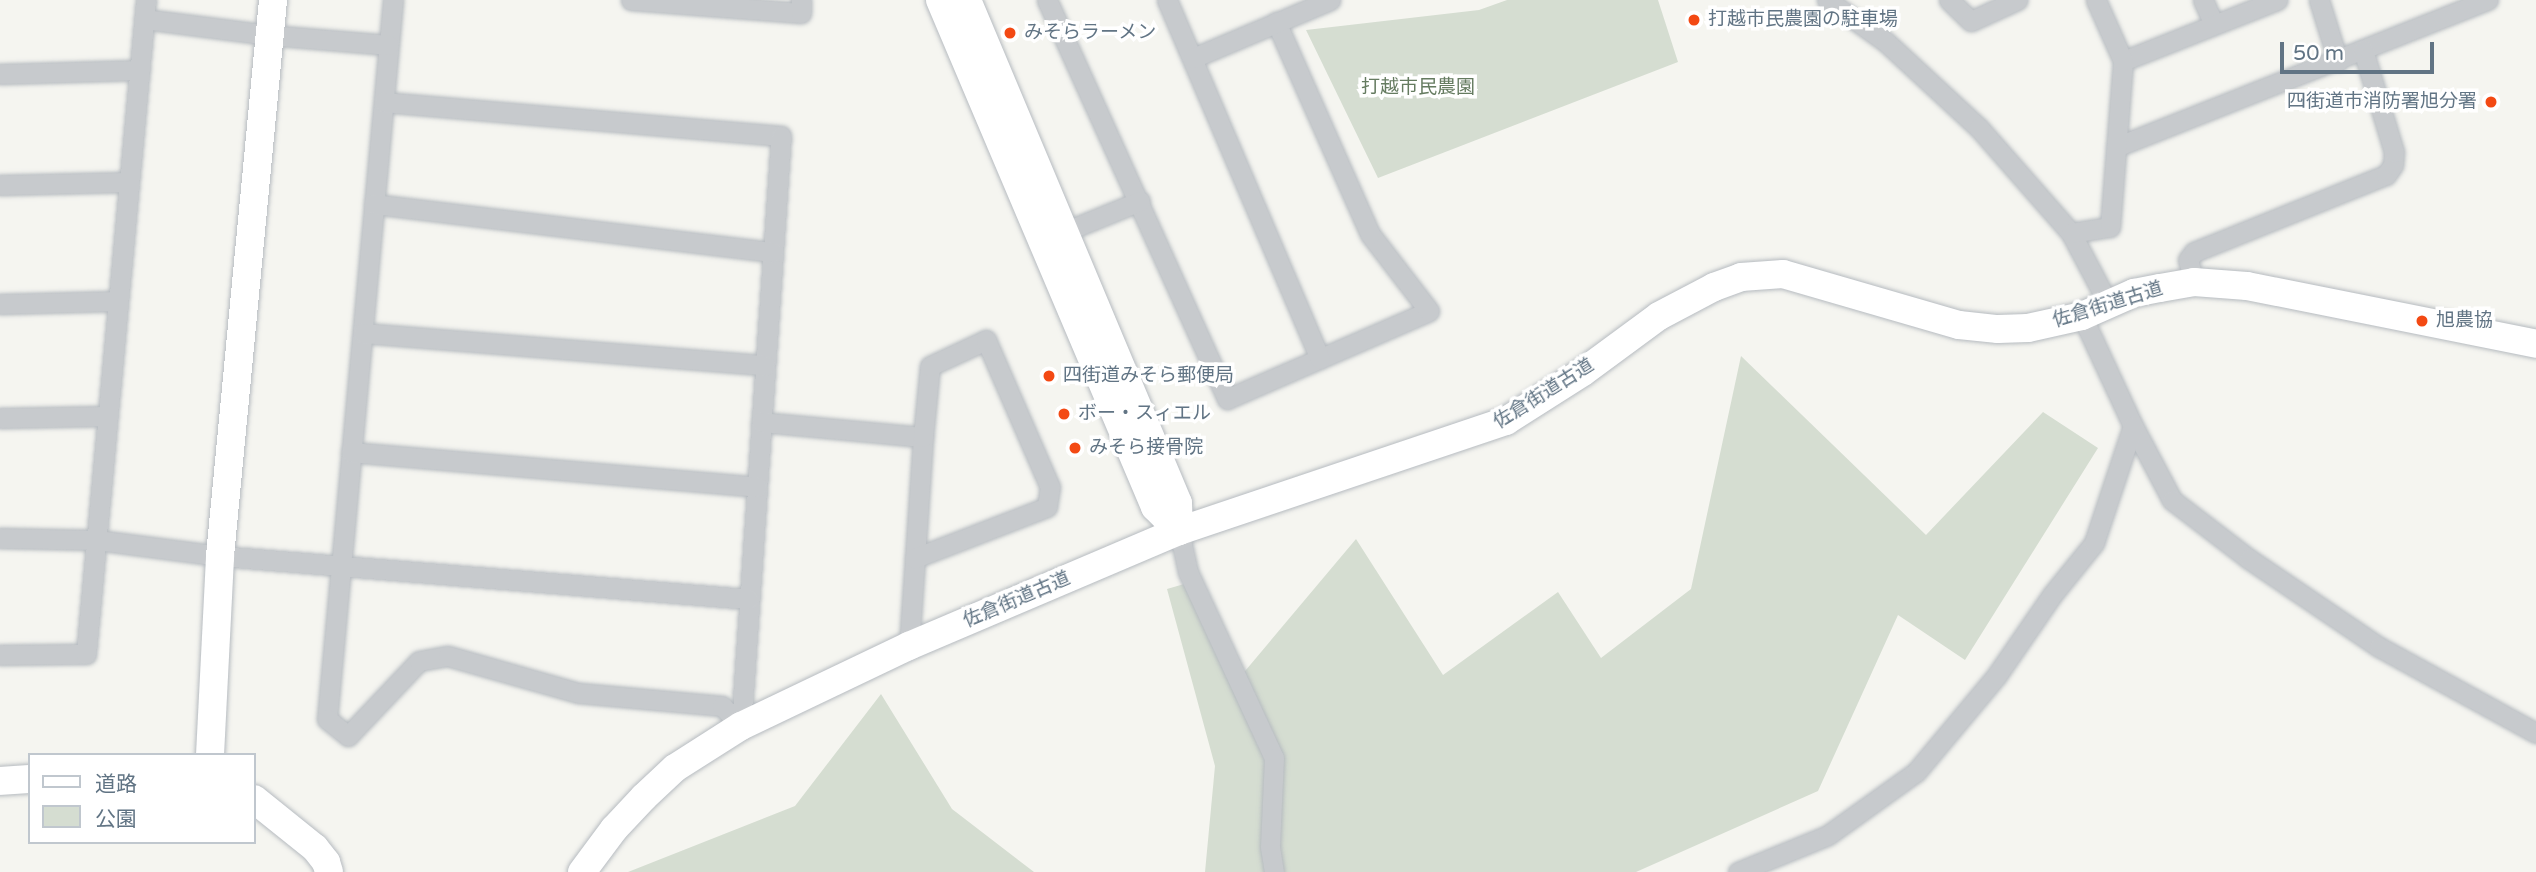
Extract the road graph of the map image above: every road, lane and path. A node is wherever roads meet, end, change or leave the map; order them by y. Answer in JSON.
{"nodes":[{"id":1,"x":273,"y":0,"type":"edge"},
{"id":2,"x":393,"y":0,"type":"edge"},
{"id":3,"x":631,"y":0,"type":"edge"},
{"id":4,"x":801,"y":0,"type":"edge"},
{"id":5,"x":940,"y":0,"type":"edge"},
{"id":6,"x":967,"y":0,"type":"edge"},
{"id":7,"x":1047,"y":0,"type":"edge"},
{"id":8,"x":1167,"y":0,"type":"edge"},
{"id":9,"x":1330,"y":0,"type":"edge"},
{"id":10,"x":1827,"y":0,"type":"edge"},
{"id":11,"x":1949,"y":0,"type":"edge"},
{"id":12,"x":2017,"y":0,"type":"edge"},
{"id":13,"x":2096,"y":0,"type":"edge"},
{"id":14,"x":2203,"y":0,"type":"edge"},
{"id":15,"x":2277,"y":0,"type":"edge"},
{"id":16,"x":2319,"y":0,"type":"edge"},
{"id":17,"x":2488,"y":0,"type":"edge"},
{"id":18,"x":145,"y":10,"type":"edge"},
{"id":19,"x":1276,"y":22,"type":"junction"},
{"id":20,"x":2214,"y":25,"type":"junction"},
{"id":21,"x":269,"y":35,"type":"junction"},
{"id":22,"x":389,"y":45,"type":"junction"},
{"id":23,"x":2363,"y":50,"type":"junction"},
{"id":24,"x":1193,"y":58,"type":"junction"},
{"id":25,"x":2123,"y":61,"type":"junction"},
{"id":26,"x":2338,"y":61,"type":"junction"},
{"id":27,"x":140,"y":70,"type":"junction"},
{"id":28,"x":0,"y":74,"type":"edge"},
{"id":29,"x":384,"y":102,"type":"junction"},
{"id":30,"x":2116,"y":147,"type":"junction"},
{"id":31,"x":130,"y":182,"type":"junction"},
{"id":32,"x":0,"y":184,"type":"edge"},
{"id":33,"x":1140,"y":201,"type":"junction"},
{"id":34,"x":374,"y":204,"type":"junction"},
{"id":35,"x":1064,"y":232,"type":"junction"},
{"id":36,"x":2071,"y":233,"type":"junction"},
{"id":37,"x":773,"y":252,"type":"junction"},
{"id":38,"x":2194,"y":282,"type":"junction"},
{"id":39,"x":118,"y":301,"type":"junction"},
{"id":40,"x":0,"y":304,"type":"edge"},
{"id":41,"x":2109,"y":305,"type":"junction"},
{"id":42,"x":2082,"y":316,"type":"junction"},
{"id":43,"x":363,"y":333,"type":"junction"},
{"id":44,"x":2536,"y":344,"type":"edge"},
{"id":45,"x":1320,"y":359,"type":"junction"},
{"id":46,"x":765,"y":365,"type":"junction"},
{"id":47,"x":108,"y":416,"type":"junction"},
{"id":48,"x":0,"y":418,"type":"edge"},
{"id":49,"x":761,"y":422,"type":"junction"},
{"id":50,"x":2133,"y":426,"type":"junction"},
{"id":51,"x":923,"y":437,"type":"junction"},
{"id":52,"x":351,"y":452,"type":"junction"},
{"id":53,"x":756,"y":487,"type":"junction"},
{"id":54,"x":1179,"y":531,"type":"junction"},
{"id":55,"x":0,"y":538,"type":"edge"},
{"id":56,"x":97,"y":540,"type":"junction"},
{"id":57,"x":220,"y":555,"type":"junction"},
{"id":58,"x":915,"y":558,"type":"junction"},
{"id":59,"x":341,"y":563,"type":"junction"},
{"id":60,"x":748,"y":599,"type":"junction"},
{"id":61,"x":909,"y":646,"type":"junction"},
{"id":62,"x":0,"y":655,"type":"edge"},
{"id":63,"x":741,"y":726,"type":"junction"},
{"id":64,"x":2536,"y":733,"type":"edge"},
{"id":65,"x":210,"y":753,"type":"edge"},
{"id":66,"x":28,"y":779,"type":"edge"},
{"id":67,"x":0,"y":781,"type":"edge"},
{"id":68,"x":256,"y":801,"type":"edge"},
{"id":69,"x":329,"y":872,"type":"edge"},
{"id":70,"x":582,"y":872,"type":"edge"},
{"id":71,"x":1274,"y":872,"type":"edge"},
{"id":72,"x":1738,"y":872,"type":"edge"}],
"edges":[{"from":1,"to":21,"type":"street"},
{"from":2,"to":22,"type":"street"},
{"from":3,"to":4,"type":"street"},
{"from":5,"to":54,"type":"street"},
{"from":6,"to":35,"type":"street"},
{"from":7,"to":33,"type":"street"},
{"from":8,"to":24,"type":"street"},
{"from":9,"to":19,"type":"street"},
{"from":10,"to":36,"type":"street"},
{"from":11,"to":12,"type":"street"},
{"from":13,"to":25,"type":"street"},
{"from":14,"to":20,"type":"street"},
{"from":15,"to":20,"type":"street"},
{"from":16,"to":26,"type":"street"},
{"from":17,"to":23,"type":"street"},
{"from":18,"to":21,"type":"street"},
{"from":18,"to":27,"type":"street"},
{"from":19,"to":24,"type":"street"},
{"from":19,"to":45,"type":"street"},
{"from":20,"to":25,"type":"street"},
{"from":21,"to":22,"type":"street"},
{"from":21,"to":57,"type":"street"},
{"from":22,"to":29,"type":"street"},
{"from":23,"to":26,"type":"street"},
{"from":23,"to":38,"type":"street"},
{"from":24,"to":45,"type":"street"},
{"from":25,"to":30,"type":"street"},
{"from":26,"to":30,"type":"street"},
{"from":27,"to":28,"type":"street"},
{"from":27,"to":31,"type":"street"},
{"from":29,"to":34,"type":"street"},
{"from":29,"to":37,"type":"street"},
{"from":30,"to":36,"type":"street"},
{"from":31,"to":32,"type":"street"},
{"from":31,"to":39,"type":"street"},
{"from":33,"to":35,"type":"street"},
{"from":33,"to":45,"type":"street"},
{"from":34,"to":37,"type":"street"},
{"from":34,"to":43,"type":"street"},
{"from":35,"to":54,"type":"street"},
{"from":36,"to":41,"type":"street"},
{"from":37,"to":46,"type":"street"},
{"from":38,"to":41,"type":"street","name":"佐倉街道古道"},
{"from":38,"to":44,"type":"street","name":"佐倉街道古道"},
{"from":39,"to":40,"type":"street"},
{"from":39,"to":47,"type":"street"},
{"from":41,"to":42,"type":"street","name":"佐倉街道古道"},
{"from":42,"to":50,"type":"street"},
{"from":42,"to":54,"type":"street","name":"佐倉街道古道"},
{"from":43,"to":46,"type":"street"},
{"from":43,"to":52,"type":"street"},
{"from":46,"to":49,"type":"street"},
{"from":47,"to":48,"type":"street"},
{"from":47,"to":56,"type":"street"},
{"from":49,"to":51,"type":"street"},
{"from":49,"to":53,"type":"street"},
{"from":50,"to":64,"type":"street"},
{"from":50,"to":72,"type":"street"},
{"from":51,"to":58,"type":"street"},
{"from":51,"to":58,"type":"street"},
{"from":52,"to":53,"type":"street"},
{"from":52,"to":59,"type":"street"},
{"from":53,"to":60,"type":"street"},
{"from":54,"to":61,"type":"street","name":"佐倉街道古道"},
{"from":54,"to":71,"type":"street"},
{"from":55,"to":56,"type":"street"},
{"from":56,"to":57,"type":"street"},
{"from":56,"to":62,"type":"street"},
{"from":57,"to":59,"type":"street"},
{"from":57,"to":65,"type":"street"},
{"from":58,"to":61,"type":"street"},
{"from":59,"to":60,"type":"street"},
{"from":59,"to":63,"type":"street"},
{"from":60,"to":63,"type":"street"},
{"from":61,"to":63,"type":"street","name":"佐倉街道古道"},
{"from":63,"to":70,"type":"street","name":"佐倉街道古道"},
{"from":66,"to":67,"type":"street"},
{"from":68,"to":69,"type":"street"}]}
